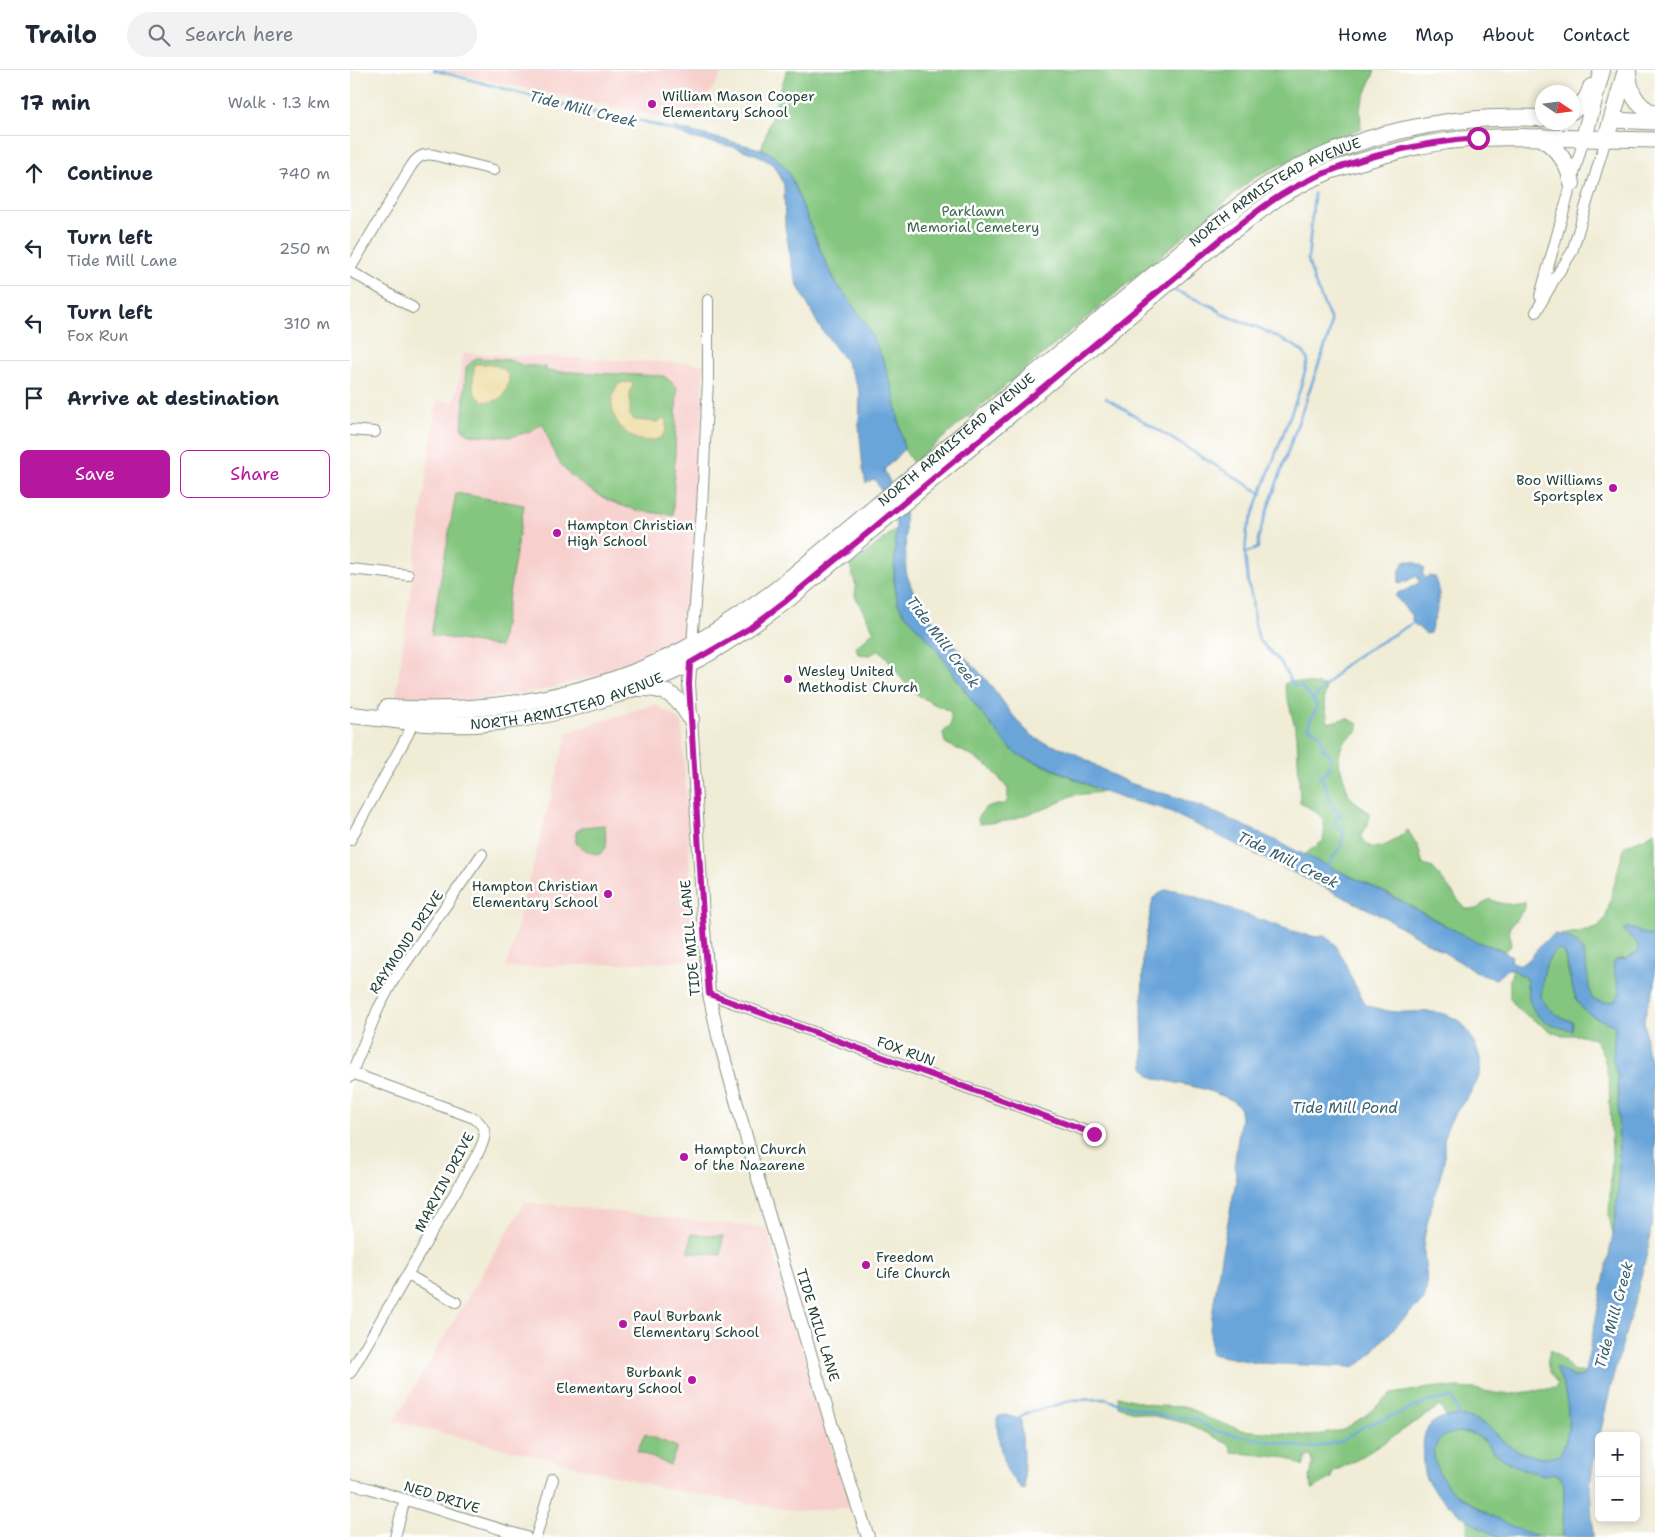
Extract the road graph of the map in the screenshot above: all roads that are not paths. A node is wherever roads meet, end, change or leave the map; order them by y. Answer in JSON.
{"nodes":[{"id":1,"x":1596,"y":70,"type":"edge"},
{"id":2,"x":1602,"y":70,"type":"edge"},
{"id":3,"x":1627,"y":70,"type":"edge"},
{"id":4,"x":1580,"y":106,"type":"edge"},
{"id":5,"x":1655,"y":114,"type":"edge"},
{"id":6,"x":1535,"y":117,"type":"edge"},
{"id":7,"x":1581,"y":119,"type":"edge"},
{"id":8,"x":1612,"y":120,"type":"junction"},
{"id":9,"x":1655,"y":122,"type":"edge"},
{"id":10,"x":1541,"y":137,"type":"junction"},
{"id":11,"x":1584,"y":138,"type":"junction"},
{"id":12,"x":1606,"y":139,"type":"junction"},
{"id":13,"x":1655,"y":140,"type":"edge"},
{"id":14,"x":494,"y":170,"type":"dead end"},
{"id":15,"x":1572,"y":183,"type":"junction"},
{"id":16,"x":350,"y":270,"type":"edge"},
{"id":17,"x":708,"y":300,"type":"dead end"},
{"id":18,"x":413,"y":308,"type":"dead end"},
{"id":19,"x":350,"y":430,"type":"edge"},
{"id":20,"x":375,"y":432,"type":"dead end"},
{"id":21,"x":902,"y":494,"type":"junction"},
{"id":22,"x":886,"y":508,"type":"junction"},
{"id":23,"x":350,"y":569,"type":"edge"},
{"id":24,"x":408,"y":575,"type":"dead end"},
{"id":25,"x":692,"y":645,"type":"junction"},
{"id":26,"x":690,"y":663,"type":"junction"},
{"id":27,"x":633,"y":689,"type":"junction"},
{"id":28,"x":350,"y":705,"type":"edge"},
{"id":29,"x":350,"y":715,"type":"edge"},
{"id":30,"x":416,"y":716,"type":"junction"},
{"id":31,"x":691,"y":719,"type":"junction"},
{"id":32,"x":350,"y":840,"type":"edge"},
{"id":33,"x":482,"y":854,"type":"dead end"},
{"id":34,"x":709,"y":994,"type":"junction"},
{"id":35,"x":351,"y":1076,"type":"edge"},
{"id":36,"x":1094,"y":1134,"type":"dead end"},
{"id":37,"x":408,"y":1275,"type":"junction"},
{"id":38,"x":456,"y":1302,"type":"dead end"},
{"id":39,"x":350,"y":1373,"type":"edge"},
{"id":40,"x":553,"y":1479,"type":"dead end"},
{"id":41,"x":350,"y":1484,"type":"edge"},
{"id":42,"x":405,"y":1499,"type":"junction"},
{"id":43,"x":395,"y":1537,"type":"edge"},
{"id":44,"x":526,"y":1537,"type":"edge"},
{"id":45,"x":536,"y":1537,"type":"edge"},
{"id":46,"x":868,"y":1537,"type":"edge"}],
"edges":[{"from":1,"to":4,"type":"main road"},
{"from":2,"to":7,"type":"main road"},
{"from":3,"to":5,"type":"main road"},
{"from":3,"to":8,"type":"main road"},
{"from":6,"to":21,"type":"main road","name":"NORTH ARMISTEAD AVENUE"},
{"from":7,"to":8,"type":"main road"},
{"from":7,"to":11,"type":"main road"},
{"from":8,"to":9,"type":"main road"},
{"from":8,"to":12,"type":"main road"},
{"from":10,"to":11,"type":"main road","name":"NORTH ARMISTEAD AVENUE"},
{"from":10,"to":15,"type":"main road"},
{"from":10,"to":21,"type":"main road","name":"NORTH ARMISTEAD AVENUE"},
{"from":11,"to":12,"type":"main road","name":"NORTH ARMISTEAD AVENUE"},
{"from":11,"to":15,"type":"street"},
{"from":12,"to":13,"type":"main road","name":"NORTH ARMISTEAD AVENUE"},
{"from":12,"to":15,"type":"street"},
{"from":14,"to":16,"type":"street"},
{"from":16,"to":18,"type":"street"},
{"from":17,"to":25,"type":"street"},
{"from":19,"to":20,"type":"street"},
{"from":21,"to":22,"type":"main road","name":"NORTH ARMISTEAD AVENUE"},
{"from":22,"to":25,"type":"main road","name":"NORTH ARMISTEAD AVENUE"},
{"from":22,"to":26,"type":"main road","name":"NORTH ARMISTEAD AVENUE"},
{"from":23,"to":24,"type":"street"},
{"from":25,"to":26,"type":"street","name":"TIDE MILL LANE"},
{"from":25,"to":30,"type":"main road","name":"NORTH ARMISTEAD AVENUE"},
{"from":26,"to":27,"type":"main road","name":"NORTH ARMISTEAD AVENUE"},
{"from":26,"to":31,"type":"street","name":"TIDE MILL LANE"},
{"from":27,"to":30,"type":"main road","name":"NORTH ARMISTEAD AVENUE"},
{"from":27,"to":31,"type":"main road"},
{"from":28,"to":30,"type":"main road","name":"NORTH ARMISTEAD AVENUE"},
{"from":29,"to":30,"type":"main road","name":"NORTH ARMISTEAD AVENUE"},
{"from":30,"to":32,"type":"street"},
{"from":31,"to":34,"type":"street","name":"TIDE MILL LANE"},
{"from":33,"to":35,"type":"street","name":"RAYMOND DRIVE"},
{"from":34,"to":36,"type":"street","name":"FOX RUN"},
{"from":34,"to":46,"type":"street","name":"TIDE MILL LANE"},
{"from":35,"to":37,"type":"street","name":"MARVIN DRIVE"},
{"from":37,"to":38,"type":"street"},
{"from":37,"to":39,"type":"street","name":"MARVIN DRIVE"},
{"from":40,"to":45,"type":"street"},
{"from":41,"to":42,"type":"street","name":"NED DRIVE"},
{"from":42,"to":43,"type":"street"},
{"from":42,"to":44,"type":"street","name":"NED DRIVE"}]}
